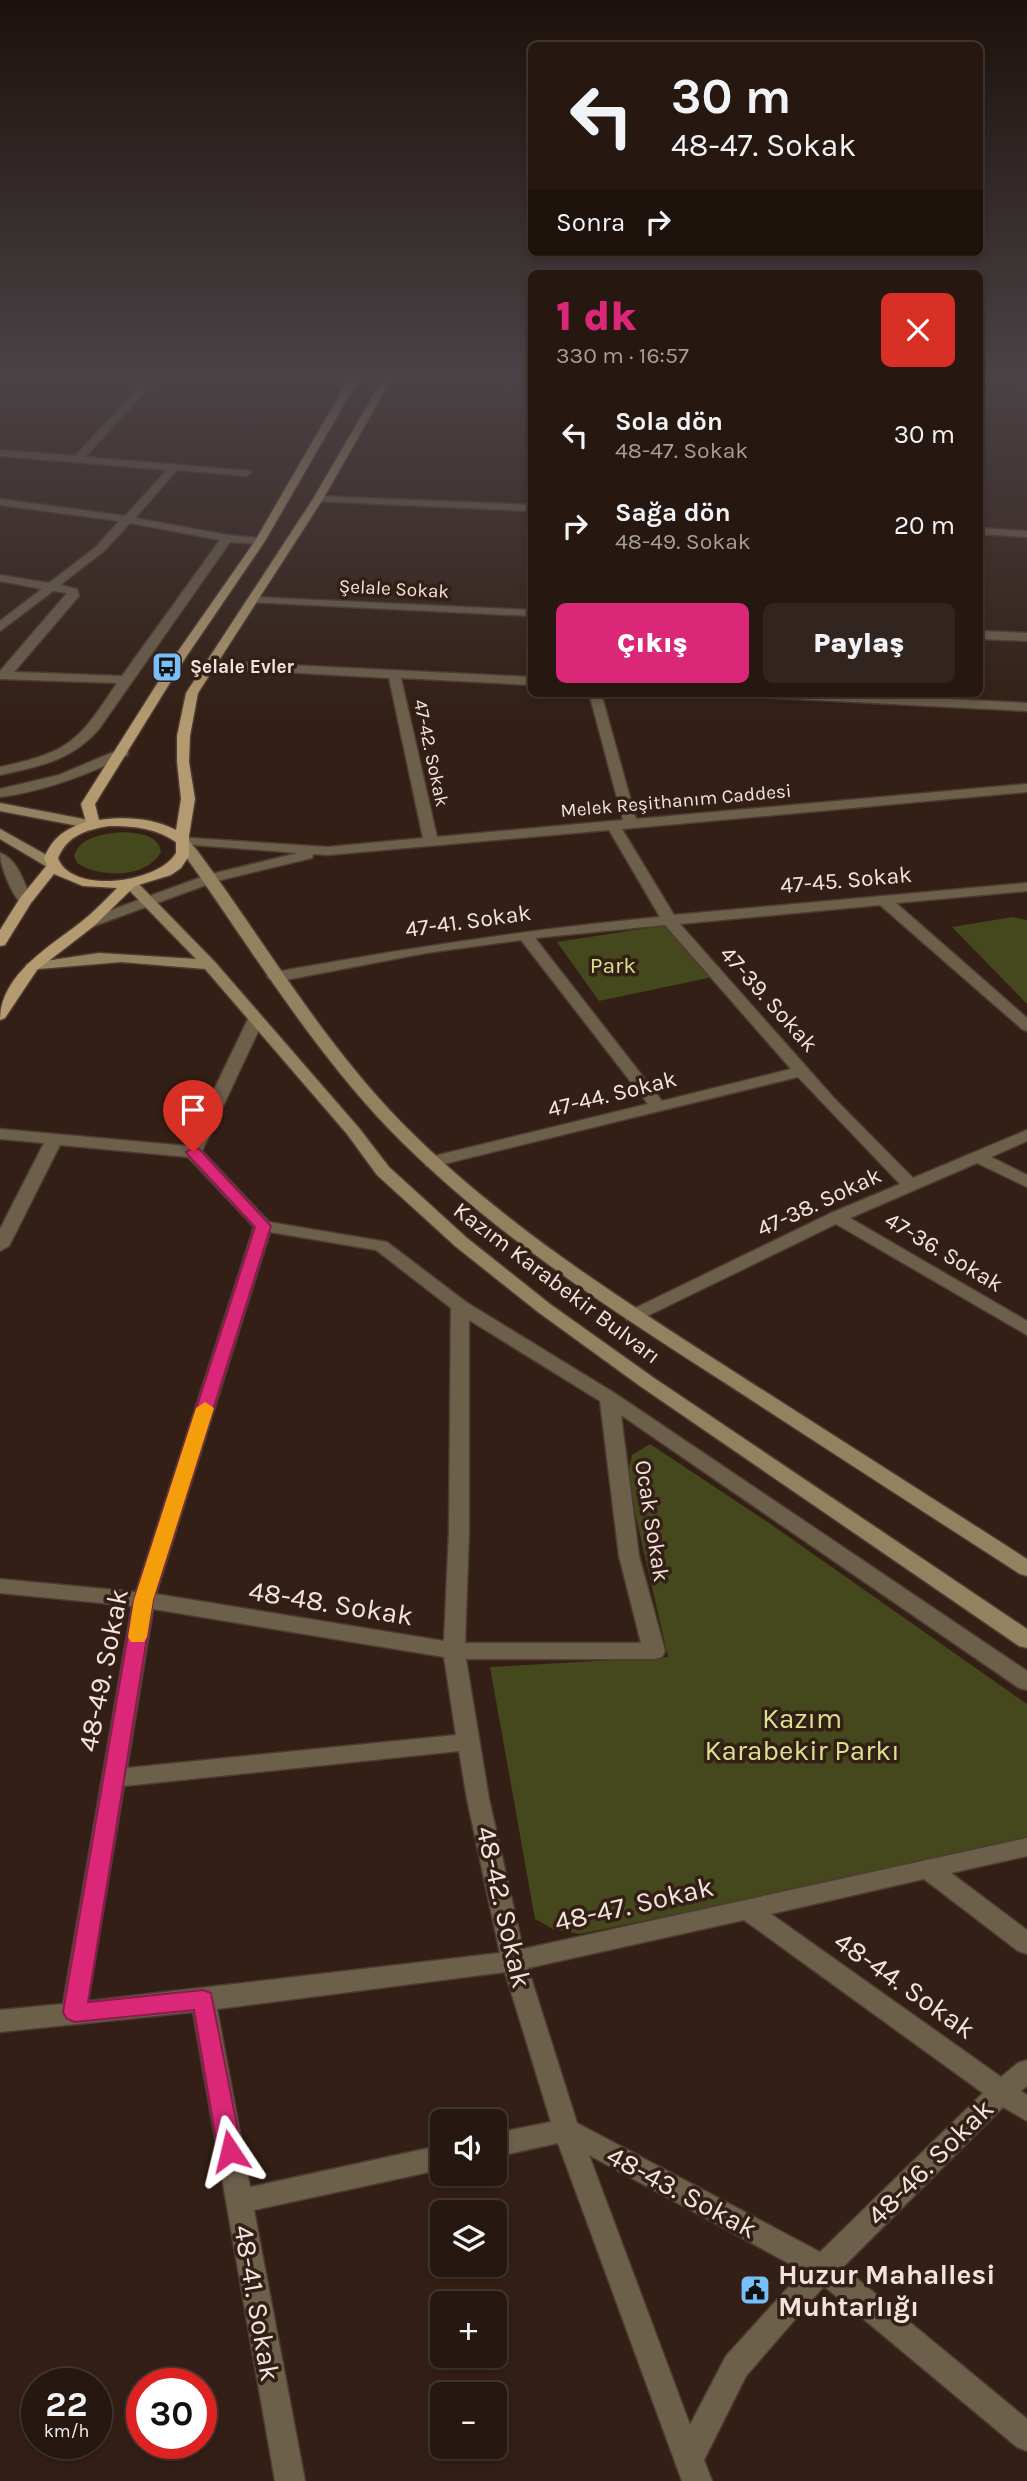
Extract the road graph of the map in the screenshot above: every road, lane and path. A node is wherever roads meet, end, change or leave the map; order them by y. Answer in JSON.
{"nodes":[{"id":1,"x":152,"y":491,"type":"edge"},
{"id":2,"x":289,"y":491,"type":"edge"},
{"id":3,"x":323,"y":491,"type":"edge"},
{"id":4,"x":318,"y":499,"type":"junction"},
{"id":5,"x":0,"y":502,"type":"edge"},
{"id":6,"x":528,"y":508,"type":"edge"},
{"id":7,"x":125,"y":519,"type":"junction"},
{"id":8,"x":983,"y":531,"type":"edge"},
{"id":9,"x":1027,"y":534,"type":"edge"},
{"id":10,"x":227,"y":538,"type":"junction"},
{"id":11,"x":260,"y":541,"type":"junction"},
{"id":12,"x":0,"y":578,"type":"edge"},
{"id":13,"x":51,"y":588,"type":"junction"},
{"id":14,"x":254,"y":600,"type":"junction"},
{"id":15,"x":528,"y":613,"type":"edge"},
{"id":16,"x":0,"y":627,"type":"edge"},
{"id":17,"x":983,"y":635,"type":"edge"},
{"id":18,"x":1027,"y":637,"type":"edge"},
{"id":19,"x":211,"y":665,"type":"junction"},
{"id":20,"x":394,"y":673,"type":"junction"},
{"id":21,"x":2,"y":675,"type":"edge"},
{"id":22,"x":125,"y":680,"type":"junction"},
{"id":23,"x":528,"y":681,"type":"edge"},
{"id":24,"x":596,"y":697,"type":"edge"},
{"id":25,"x":835,"y":697,"type":"edge"},
{"id":26,"x":1027,"y":707,"type":"edge"},
{"id":27,"x":124,"y":752,"type":"junction"},
{"id":28,"x":0,"y":771,"type":"edge"},
{"id":29,"x":1027,"y":788,"type":"edge"},
{"id":30,"x":0,"y":793,"type":"edge"},
{"id":31,"x":0,"y":807,"type":"edge"},
{"id":32,"x":94,"y":825,"type":"junction"},
{"id":33,"x":631,"y":825,"type":"junction"},
{"id":34,"x":614,"y":826,"type":"junction"},
{"id":35,"x":0,"y":833,"type":"edge"},
{"id":36,"x":181,"y":840,"type":"junction"},
{"id":37,"x":431,"y":842,"type":"junction"},
{"id":38,"x":328,"y":850,"type":"junction"},
{"id":39,"x":0,"y":857,"type":"edge"},
{"id":40,"x":54,"y":865,"type":"junction"},
{"id":41,"x":212,"y":878,"type":"junction"},
{"id":42,"x":130,"y":883,"type":"junction"},
{"id":43,"x":1027,"y":887,"type":"edge"},
{"id":44,"x":883,"y":900,"type":"junction"},
{"id":45,"x":25,"y":901,"type":"junction"},
{"id":46,"x":147,"y":901,"type":"junction"},
{"id":47,"x":669,"y":920,"type":"junction"},
{"id":48,"x":89,"y":923,"type":"junction"},
{"id":49,"x":525,"y":935,"type":"junction"},
{"id":50,"x":0,"y":942,"type":"edge"},
{"id":51,"x":210,"y":965,"type":"junction"},
{"id":52,"x":32,"y":967,"type":"junction"},
{"id":53,"x":275,"y":977,"type":"junction"},
{"id":54,"x":0,"y":1015,"type":"edge"},
{"id":55,"x":256,"y":1019,"type":"junction"},
{"id":56,"x":1027,"y":1026,"type":"edge"},
{"id":57,"x":803,"y":1071,"type":"junction"},
{"id":58,"x":658,"y":1106,"type":"junction"},
{"id":59,"x":0,"y":1134,"type":"edge"},
{"id":60,"x":1027,"y":1135,"type":"edge"},
{"id":61,"x":54,"y":1139,"type":"junction"},
{"id":62,"x":193,"y":1152,"type":"junction"},
{"id":63,"x":977,"y":1156,"type":"junction"},
{"id":64,"x":432,"y":1162,"type":"junction"},
{"id":65,"x":1027,"y":1182,"type":"edge"},
{"id":66,"x":911,"y":1185,"type":"junction"},
{"id":67,"x":837,"y":1217,"type":"junction"},
{"id":68,"x":263,"y":1226,"type":"junction"},
{"id":69,"x":0,"y":1246,"type":"edge"},
{"id":70,"x":460,"y":1306,"type":"junction"},
{"id":71,"x":633,"y":1316,"type":"junction"},
{"id":72,"x":1027,"y":1329,"type":"edge"},
{"id":73,"x":609,"y":1398,"type":"junction"},
{"id":74,"x":1027,"y":1569,"type":"edge"},
{"id":75,"x":0,"y":1586,"type":"edge"},
{"id":76,"x":144,"y":1600,"type":"junction"},
{"id":77,"x":1027,"y":1640,"type":"edge"},
{"id":78,"x":454,"y":1651,"type":"junction"},
{"id":79,"x":654,"y":1651,"type":"joint"},
{"id":80,"x":1027,"y":1682,"type":"edge"},
{"id":81,"x":468,"y":1742,"type":"junction"},
{"id":82,"x":113,"y":1778,"type":"junction"},
{"id":83,"x":1027,"y":1847,"type":"edge"},
{"id":84,"x":928,"y":1869,"type":"junction"},
{"id":85,"x":747,"y":1909,"type":"junction"},
{"id":86,"x":1027,"y":1944,"type":"edge"},
{"id":87,"x":514,"y":1961,"type":"junction"},
{"id":88,"x":203,"y":2000,"type":"junction"},
{"id":89,"x":75,"y":2012,"type":"junction"},
{"id":90,"x":0,"y":2021,"type":"edge"},
{"id":91,"x":1027,"y":2071,"type":"edge"},
{"id":92,"x":1002,"y":2091,"type":"junction"},
{"id":93,"x":1027,"y":2110,"type":"edge"},
{"id":94,"x":566,"y":2130,"type":"junction"},
{"id":95,"x":507,"y":2142,"type":"edge"},
{"id":96,"x":430,"y":2160,"type":"edge"},
{"id":97,"x":239,"y":2201,"type":"junction"},
{"id":98,"x":823,"y":2268,"type":"junction"},
{"id":99,"x":1027,"y":2437,"type":"edge"},
{"id":100,"x":693,"y":2469,"type":"edge"},
{"id":101,"x":290,"y":2481,"type":"edge"}],
"edges":[{"from":1,"to":7,"type":"street"},
{"from":2,"to":11,"type":"main road"},
{"from":3,"to":4,"type":"main road"},
{"from":4,"to":6,"type":"street"},
{"from":4,"to":14,"type":"main road"},
{"from":5,"to":7,"type":"street"},
{"from":7,"to":10,"type":"street"},
{"from":7,"to":13,"type":"street"},
{"from":8,"to":9,"type":"street"},
{"from":10,"to":11,"type":"street"},
{"from":10,"to":22,"type":"street"},
{"from":11,"to":27,"type":"main road"},
{"from":12,"to":13,"type":"street"},
{"from":13,"to":16,"type":"street"},
{"from":13,"to":21,"type":"street"},
{"from":14,"to":15,"type":"street","name":"Şelale Sokak"},
{"from":14,"to":19,"type":"main road"},
{"from":17,"to":18,"type":"street"},
{"from":19,"to":20,"type":"street"},
{"from":19,"to":36,"type":"main road"},
{"from":20,"to":23,"type":"street"},
{"from":20,"to":37,"type":"street","name":"47-42. Sokak"},
{"from":21,"to":22,"type":"street"},
{"from":22,"to":28,"type":"street"},
{"from":24,"to":33,"type":"street"},
{"from":25,"to":26,"type":"street"},
{"from":27,"to":30,"type":"street"},
{"from":27,"to":32,"type":"main road"},
{"from":29,"to":33,"type":"street","name":"Melek Reşithanım Caddesi"},
{"from":31,"to":32,"type":"main road"},
{"from":32,"to":36,"type":"main road"},
{"from":32,"to":40,"type":"main road"},
{"from":33,"to":34,"type":"street","name":"Melek Reşithanım Caddesi"},
{"from":34,"to":37,"type":"street","name":"Melek Reşithanım Caddesi"},
{"from":34,"to":47,"type":"street","name":"47-39. Sokak"},
{"from":35,"to":40,"type":"main road"},
{"from":36,"to":38,"type":"street","name":"Melek Reşithanım Caddesi"},
{"from":36,"to":41,"type":"main road","name":"Kazım Karabekir Bulvarı"},
{"from":36,"to":42,"type":"main road"},
{"from":37,"to":38,"type":"street","name":"Melek Reşithanım Caddesi"},
{"from":38,"to":41,"type":"street","name":"Melek Reşithanım Caddesi"},
{"from":39,"to":45,"type":"street"},
{"from":40,"to":42,"type":"main road"},
{"from":40,"to":45,"type":"main road"},
{"from":41,"to":46,"type":"street","name":"Melek Reşithanım Caddesi"},
{"from":41,"to":53,"type":"main road","name":"Kazım Karabekir Bulvarı"},
{"from":42,"to":46,"type":"main road","name":"Kazım Karabekir Bulvarı"},
{"from":42,"to":48,"type":"main road"},
{"from":43,"to":44,"type":"street","name":"47-45. Sokak"},
{"from":44,"to":47,"type":"street","name":"47-45. Sokak"},
{"from":44,"to":56,"type":"street"},
{"from":45,"to":50,"type":"main road"},
{"from":46,"to":48,"type":"street","name":"Melek Reşithanım Caddesi"},
{"from":46,"to":51,"type":"main road","name":"Kazım Karabekir Bulvarı"},
{"from":47,"to":49,"type":"street","name":"47-41. Sokak"},
{"from":47,"to":57,"type":"street","name":"47-39. Sokak"},
{"from":48,"to":52,"type":"main road"},
{"from":49,"to":53,"type":"street","name":"47-41. Sokak"},
{"from":49,"to":58,"type":"street"},
{"from":51,"to":52,"type":"main road"},
{"from":51,"to":55,"type":"main road","name":"Kazım Karabekir Bulvarı"},
{"from":52,"to":54,"type":"main road"},
{"from":53,"to":64,"type":"main road","name":"Kazım Karabekir Bulvarı"},
{"from":55,"to":62,"type":"street"},
{"from":55,"to":77,"type":"main road","name":"Kazım Karabekir Bulvarı"},
{"from":57,"to":58,"type":"street","name":"47-44. Sokak"},
{"from":57,"to":66,"type":"street","name":"47-39. Sokak"},
{"from":58,"to":64,"type":"street","name":"47-44. Sokak"},
{"from":59,"to":61,"type":"street"},
{"from":60,"to":63,"type":"street","name":"47-38. Sokak"},
{"from":61,"to":62,"type":"street"},
{"from":61,"to":69,"type":"street"},
{"from":62,"to":68,"type":"street"},
{"from":63,"to":65,"type":"street"},
{"from":63,"to":66,"type":"street","name":"47-38. Sokak"},
{"from":64,"to":71,"type":"main road","name":"Kazım Karabekir Bulvarı"},
{"from":66,"to":67,"type":"street","name":"47-38. Sokak"},
{"from":67,"to":71,"type":"street","name":"47-38. Sokak"},
{"from":67,"to":72,"type":"street","name":"47-36. Sokak"},
{"from":68,"to":70,"type":"street"},
{"from":68,"to":76,"type":"street","name":"48-49. Sokak"},
{"from":70,"to":73,"type":"street"},
{"from":70,"to":78,"type":"street","name":"48-42. Sokak"},
{"from":71,"to":74,"type":"main road","name":"Kazım Karabekir Bulvarı"},
{"from":73,"to":79,"type":"street","name":"Ocak Sokak"},
{"from":73,"to":80,"type":"street"},
{"from":75,"to":76,"type":"street","name":"48-48. Sokak"},
{"from":76,"to":78,"type":"street","name":"48-48. Sokak"},
{"from":76,"to":82,"type":"street","name":"48-49. Sokak"},
{"from":78,"to":79,"type":"street","name":"48-48. Sokak"},
{"from":78,"to":81,"type":"street","name":"48-42. Sokak"},
{"from":81,"to":82,"type":"street"},
{"from":81,"to":87,"type":"street","name":"48-42. Sokak"},
{"from":82,"to":89,"type":"street","name":"48-49. Sokak"},
{"from":83,"to":84,"type":"street","name":"48-47. Sokak"},
{"from":84,"to":85,"type":"street","name":"48-47. Sokak"},
{"from":84,"to":86,"type":"street"},
{"from":85,"to":87,"type":"street","name":"48-47. Sokak"},
{"from":85,"to":92,"type":"street","name":"48-44. Sokak"},
{"from":87,"to":88,"type":"street","name":"48-47. Sokak"},
{"from":87,"to":94,"type":"street","name":"48-42. Sokak"},
{"from":88,"to":89,"type":"street","name":"48-47. Sokak"},
{"from":88,"to":97,"type":"street","name":"48-41. Sokak"},
{"from":89,"to":90,"type":"street","name":"48-47. Sokak"},
{"from":91,"to":92,"type":"street","name":"48-46. Sokak"},
{"from":92,"to":93,"type":"street","name":"48-44. Sokak"},
{"from":92,"to":98,"type":"street","name":"48-46. Sokak"},
{"from":94,"to":95,"type":"street"},
{"from":94,"to":98,"type":"street","name":"48-43. Sokak"},
{"from":94,"to":100,"type":"street","name":"48-42. Sokak"},
{"from":96,"to":97,"type":"street"},
{"from":97,"to":101,"type":"street","name":"48-41. Sokak"},
{"from":98,"to":99,"type":"street","name":"48-43. Sokak"},
{"from":98,"to":100,"type":"street","name":"48-46. Sokak"}]}
